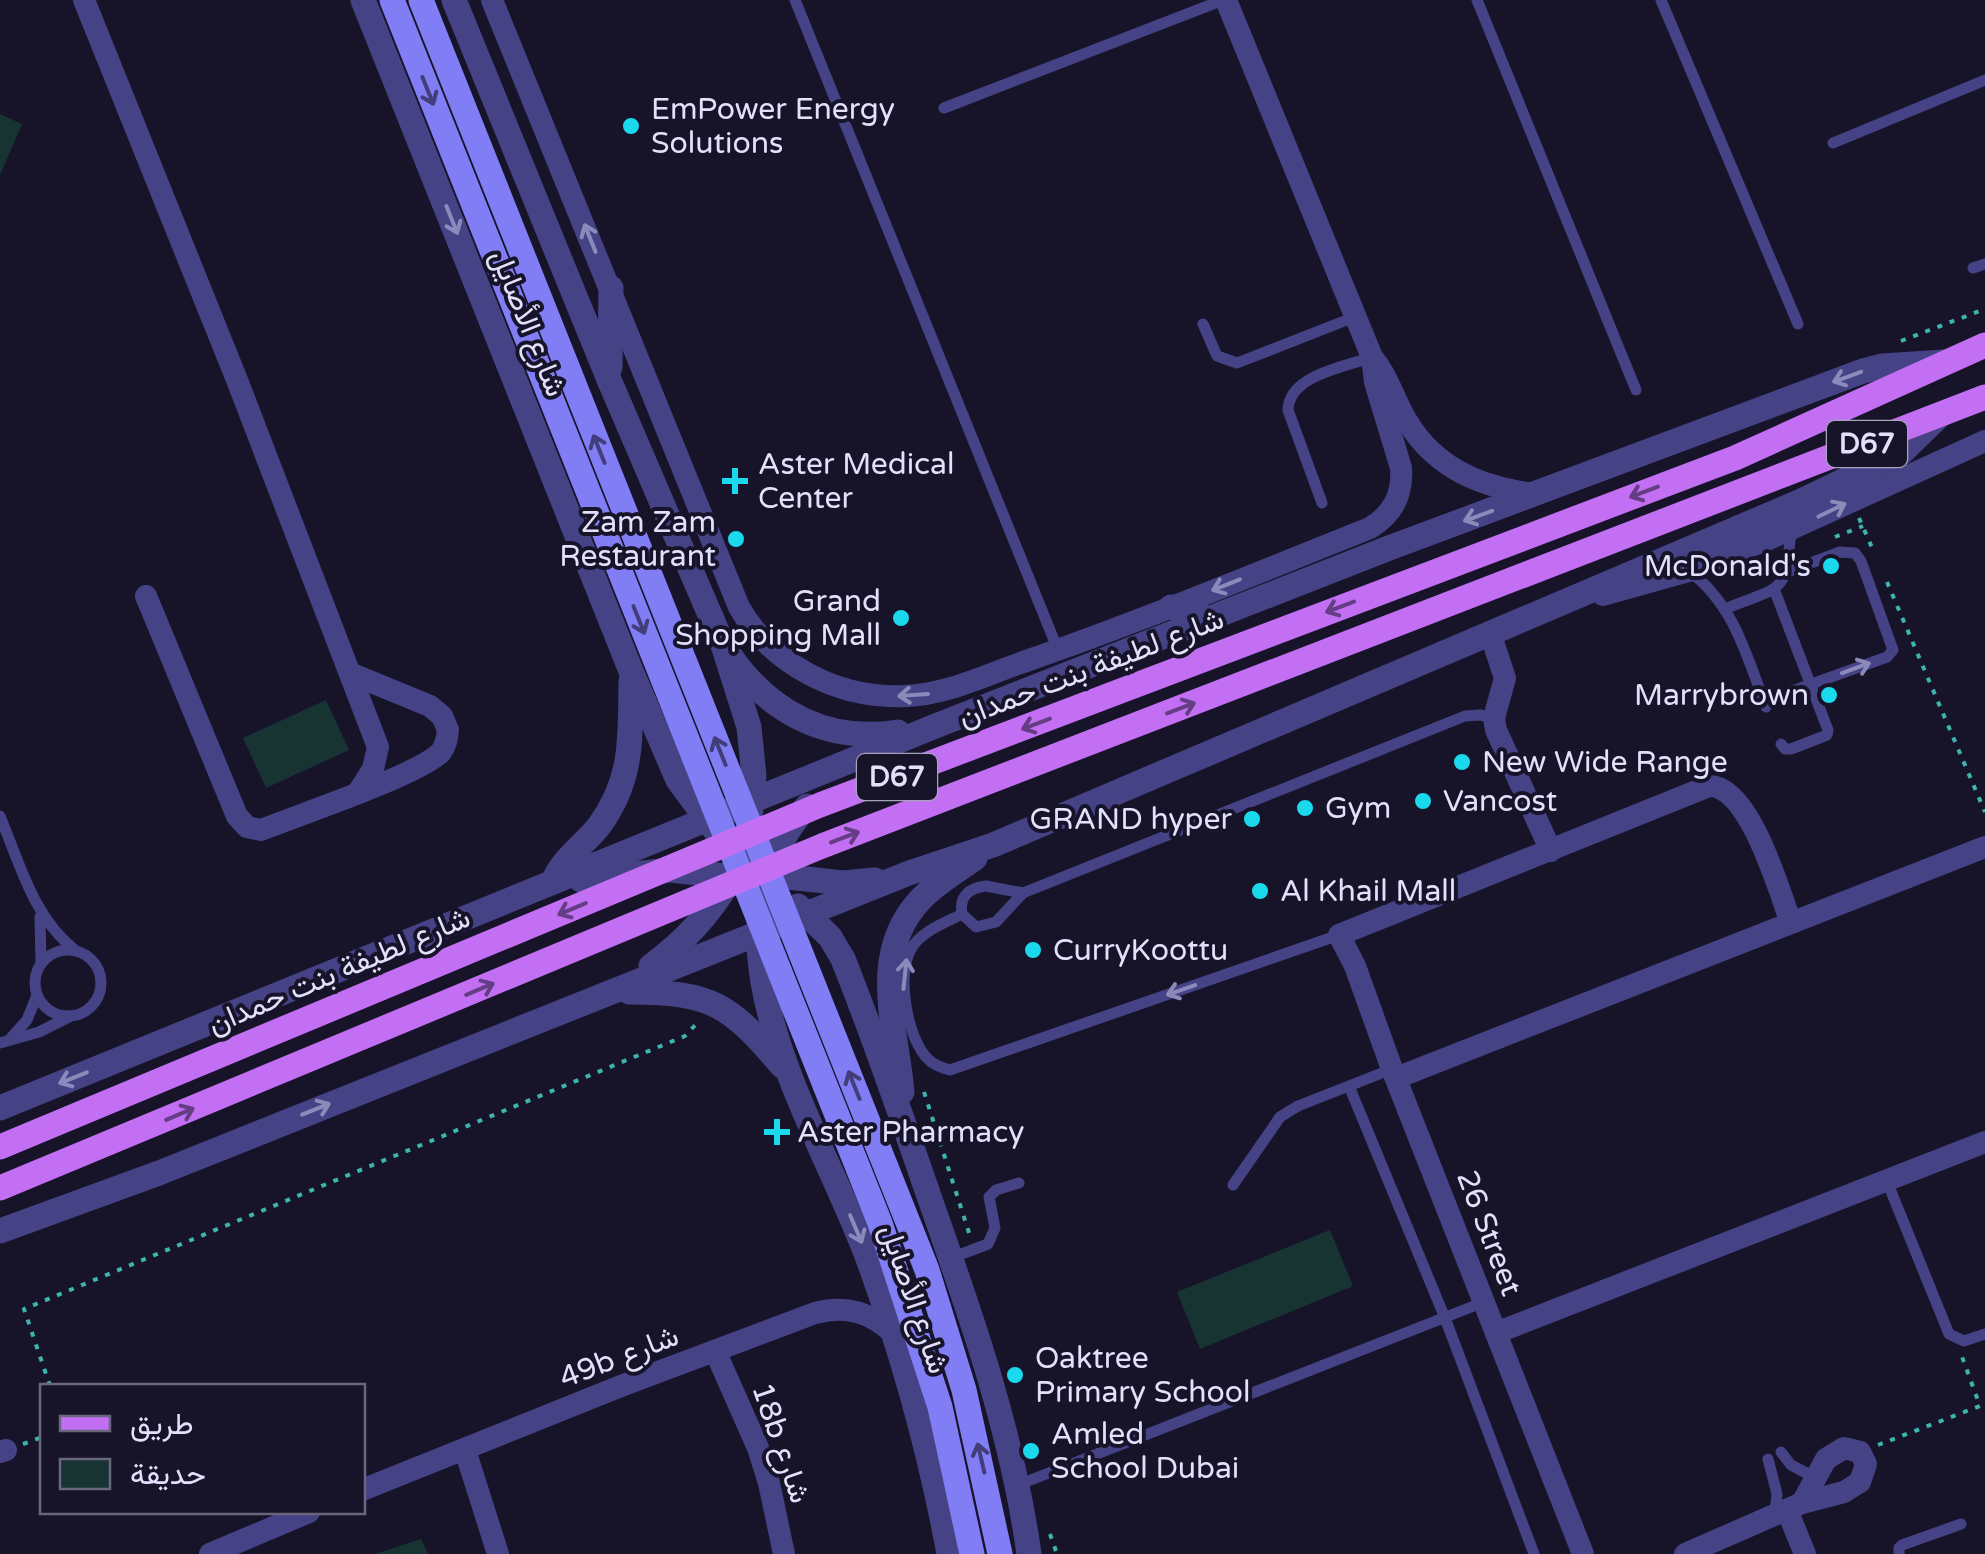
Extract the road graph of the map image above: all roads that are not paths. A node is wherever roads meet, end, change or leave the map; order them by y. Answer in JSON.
{"nodes":[{"id":1,"x":84,"y":0,"type":"edge"},
{"id":2,"x":363,"y":0,"type":"edge"},
{"id":3,"x":392,"y":0,"type":"edge"},
{"id":4,"x":421,"y":0,"type":"edge"},
{"id":5,"x":454,"y":0,"type":"edge"},
{"id":6,"x":492,"y":0,"type":"edge"},
{"id":7,"x":796,"y":0,"type":"edge"},
{"id":8,"x":1224,"y":0,"type":"edge"},
{"id":9,"x":1477,"y":0,"type":"edge"},
{"id":10,"x":1661,"y":0,"type":"edge"},
{"id":11,"x":1985,"y":80,"type":"edge"},
{"id":12,"x":944,"y":108,"type":"dead end"},
{"id":13,"x":1833,"y":143,"type":"dead end"},
{"id":14,"x":610,"y":288,"type":"junction"},
{"id":15,"x":1356,"y":316,"type":"junction"},
{"id":16,"x":1203,"y":324,"type":"dead end"},
{"id":17,"x":1798,"y":324,"type":"dead end"},
{"id":18,"x":1985,"y":345,"type":"edge"},
{"id":19,"x":1372,"y":357,"type":"junction"},
{"id":20,"x":1943,"y":362,"type":"junction"},
{"id":21,"x":610,"y":382,"type":"junction"},
{"id":22,"x":1636,"y":390,"type":"dead end"},
{"id":23,"x":1985,"y":397,"type":"edge"},
{"id":24,"x":1940,"y":415,"type":"junction"},
{"id":25,"x":1985,"y":441,"type":"edge"},
{"id":26,"x":1538,"y":495,"type":"junction"},
{"id":27,"x":1322,"y":503,"type":"dead end"},
{"id":28,"x":1790,"y":530,"type":"junction"},
{"id":29,"x":1688,"y":571,"type":"junction"},
{"id":30,"x":1788,"y":572,"type":"junction"},
{"id":31,"x":1774,"y":589,"type":"junction"},
{"id":32,"x":146,"y":596,"type":"dead end"},
{"id":33,"x":1576,"y":596,"type":"junction"},
{"id":34,"x":1170,"y":607,"type":"junction"},
{"id":35,"x":1727,"y":608,"type":"junction"},
{"id":36,"x":1210,"y":619,"type":"junction"},
{"id":37,"x":1490,"y":633,"type":"junction"},
{"id":38,"x":723,"y":645,"type":"junction"},
{"id":39,"x":1058,"y":650,"type":"junction"},
{"id":40,"x":631,"y":671,"type":"junction"},
{"id":41,"x":352,"y":674,"type":"junction"},
{"id":42,"x":1811,"y":684,"type":"junction"},
{"id":43,"x":1494,"y":718,"type":"junction"},
{"id":44,"x":933,"y":727,"type":"junction"},
{"id":45,"x":1781,"y":744,"type":"dead end"},
{"id":46,"x":378,"y":747,"type":"junction"},
{"id":47,"x":422,"y":764,"type":"junction"},
{"id":48,"x":359,"y":792,"type":"junction"},
{"id":49,"x":753,"y":801,"type":"junction"},
{"id":50,"x":0,"y":816,"type":"edge"},
{"id":51,"x":704,"y":819,"type":"junction"},
{"id":52,"x":994,"y":844,"type":"junction"},
{"id":53,"x":1985,"y":846,"type":"edge"},
{"id":54,"x":1551,"y":851,"type":"junction"},
{"id":55,"x":736,"y":865,"type":"junction"},
{"id":56,"x":909,"y":873,"type":"junction"},
{"id":57,"x":768,"y":880,"type":"junction"},
{"id":58,"x":553,"y":883,"type":"junction"},
{"id":59,"x":1023,"y":893,"type":"junction"},
{"id":60,"x":38,"y":908,"type":"junction"},
{"id":61,"x":809,"y":914,"type":"junction"},
{"id":62,"x":962,"y":914,"type":"junction"},
{"id":63,"x":1792,"y":923,"type":"junction"},
{"id":64,"x":758,"y":934,"type":"junction"},
{"id":65,"x":1339,"y":934,"type":"junction"},
{"id":66,"x":77,"y":951,"type":"junction"},
{"id":67,"x":41,"y":965,"type":"junction"},
{"id":68,"x":614,"y":992,"type":"junction"},
{"id":69,"x":37,"y":995,"type":"junction"},
{"id":70,"x":70,"y":1016,"type":"junction"},
{"id":71,"x":4,"y":1042,"type":"edge"},
{"id":72,"x":1394,"y":1073,"type":"junction"},
{"id":73,"x":790,"y":1075,"type":"junction"},
{"id":74,"x":1349,"y":1086,"type":"junction"},
{"id":75,"x":0,"y":1107,"type":"edge"},
{"id":76,"x":901,"y":1116,"type":"junction"},
{"id":77,"x":1985,"y":1142,"type":"edge"},
{"id":78,"x":0,"y":1147,"type":"edge"},
{"id":79,"x":1886,"y":1179,"type":"junction"},
{"id":80,"x":1019,"y":1183,"type":"dead end"},
{"id":81,"x":1233,"y":1186,"type":"dead end"},
{"id":82,"x":0,"y":1188,"type":"edge"},
{"id":83,"x":0,"y":1231,"type":"edge"},
{"id":84,"x":951,"y":1258,"type":"junction"},
{"id":85,"x":1484,"y":1302,"type":"junction"},
{"id":86,"x":1445,"y":1318,"type":"junction"},
{"id":87,"x":1496,"y":1333,"type":"junction"},
{"id":88,"x":894,"y":1334,"type":"junction"},
{"id":89,"x":1985,"y":1334,"type":"edge"},
{"id":90,"x":716,"y":1353,"type":"junction"},
{"id":91,"x":465,"y":1450,"type":"junction"},
{"id":92,"x":1781,"y":1452,"type":"dead end"},
{"id":93,"x":1768,"y":1458,"type":"dead end"},
{"id":94,"x":1814,"y":1476,"type":"junction"},
{"id":95,"x":1017,"y":1486,"type":"junction"},
{"id":96,"x":365,"y":1489,"type":"edge"},
{"id":97,"x":1788,"y":1509,"type":"junction"},
{"id":98,"x":304,"y":1514,"type":"edge"},
{"id":99,"x":1961,"y":1524,"type":"dead end"},
{"id":100,"x":210,"y":1554,"type":"edge"},
{"id":101,"x":498,"y":1554,"type":"edge"},
{"id":102,"x":784,"y":1554,"type":"edge"},
{"id":103,"x":949,"y":1554,"type":"edge"},
{"id":104,"x":972,"y":1554,"type":"edge"},
{"id":105,"x":1000,"y":1554,"type":"edge"},
{"id":106,"x":1030,"y":1554,"type":"edge"},
{"id":107,"x":1534,"y":1554,"type":"edge"},
{"id":108,"x":1583,"y":1554,"type":"edge"},
{"id":109,"x":1685,"y":1554,"type":"edge"},
{"id":110,"x":1806,"y":1554,"type":"edge"},
{"id":111,"x":1900,"y":1554,"type":"edge"}],
"edges":[{"from":1,"to":41,"type":"street"},
{"from":2,"to":40,"type":"street","name":"شارع الأصايل","one_way":true},
{"from":3,"to":104,"type":"main road","one_way":true},
{"from":105,"to":4,"type":"main road","one_way":true},
{"from":5,"to":21,"type":"street","name":"شارع الأصايل"},
{"from":14,"to":6,"type":"street","one_way":true},
{"from":7,"to":39,"type":"lane"},
{"from":8,"to":12,"type":"lane"},
{"from":8,"to":15,"type":"street"},
{"from":9,"to":22,"type":"lane"},
{"from":10,"to":17,"type":"lane"},
{"from":11,"to":13,"type":"lane"},
{"from":14,"to":21,"type":"street"},
{"from":39,"to":14,"type":"street","one_way":true},
{"from":15,"to":16,"type":"lane"},
{"from":15,"to":19,"type":"street"},
{"from":18,"to":20,"type":"main road","name":"شارع لطيفة بنت حمدان","number":"D67"},
{"from":19,"to":26,"type":"street"},
{"from":19,"to":27,"type":"lane"},
{"from":19,"to":34,"type":"street","one_way":true},
{"from":20,"to":26,"type":"street","one_way":true},
{"from":20,"to":78,"type":"main road","name":"شارع لطيفة بنت حمدان","number":"D67","one_way":true},
{"from":21,"to":38,"type":"street","name":"شارع الأصايل"},
{"from":23,"to":24,"type":"main road","number":"D67"},
{"from":24,"to":33,"type":"street"},
{"from":82,"to":24,"type":"main road","number":"D67","one_way":true},
{"from":28,"to":25,"type":"street","one_way":true},
{"from":26,"to":36,"type":"street","one_way":true},
{"from":28,"to":29,"type":"street"},
{"from":28,"to":30,"type":"lane"},
{"from":29,"to":33,"type":"street"},
{"from":29,"to":35,"type":"lane"},
{"from":30,"to":31,"type":"lane"},
{"from":42,"to":30,"type":"lane","one_way":true},
{"from":31,"to":35,"type":"lane"},
{"from":31,"to":42,"type":"lane"},
{"from":32,"to":48,"type":"street"},
{"from":33,"to":37,"type":"street"},
{"from":34,"to":36,"type":"street"},
{"from":34,"to":39,"type":"street"},
{"from":35,"to":42,"type":"lane"},
{"from":36,"to":44,"type":"street"},
{"from":37,"to":43,"type":"street"},
{"from":37,"to":52,"type":"street"},
{"from":38,"to":44,"type":"street"},
{"from":38,"to":49,"type":"street"},
{"from":40,"to":51,"type":"street","name":"شارع الأصايل"},
{"from":40,"to":58,"type":"street"},
{"from":41,"to":46,"type":"street"},
{"from":41,"to":47,"type":"street"},
{"from":42,"to":45,"type":"lane"},
{"from":43,"to":54,"type":"street"},
{"from":43,"to":59,"type":"lane"},
{"from":44,"to":49,"type":"street"},
{"from":44,"to":57,"type":"street"},
{"from":46,"to":47,"type":"street"},
{"from":46,"to":48,"type":"street"},
{"from":47,"to":48,"type":"street"},
{"from":49,"to":51,"type":"street"},
{"from":49,"to":55,"type":"street"},
{"from":50,"to":60,"type":"lane"},
{"from":51,"to":55,"type":"street","name":"شارع الأصايل"},
{"from":51,"to":58,"type":"street"},
{"from":52,"to":56,"type":"street"},
{"from":52,"to":76,"type":"street"},
{"from":53,"to":63,"type":"street"},
{"from":54,"to":63,"type":"street"},
{"from":54,"to":65,"type":"street"},
{"from":55,"to":57,"type":"street","name":"شارع الأصايل"},
{"from":55,"to":58,"type":"street"},
{"from":55,"to":68,"type":"street"},
{"from":56,"to":57,"type":"street"},
{"from":56,"to":61,"type":"street"},
{"from":57,"to":61,"type":"street","name":"شارع الأصايل"},
{"from":57,"to":64,"type":"street"},
{"from":58,"to":75,"type":"street","one_way":true},
{"from":59,"to":62,"type":"lane"},
{"from":59,"to":62,"type":"lane"},
{"from":60,"to":66,"type":"lane"},
{"from":60,"to":67,"type":"lane"},
{"from":61,"to":64,"type":"street"},
{"from":61,"to":76,"type":"street","name":"شارع الأصايل"},
{"from":65,"to":62,"type":"lane","one_way":true},
{"from":63,"to":72,"type":"street"},
{"from":64,"to":68,"type":"street"},
{"from":64,"to":73,"type":"street"},
{"from":65,"to":72,"type":"street","name":"26 Street"},
{"from":66,"to":67,"type":"lane"},
{"from":66,"to":70,"type":"lane"},
{"from":67,"to":69,"type":"lane"},
{"from":68,"to":73,"type":"street"},
{"from":83,"to":68,"type":"street","one_way":true},
{"from":69,"to":70,"type":"lane"},
{"from":69,"to":71,"type":"lane"},
{"from":70,"to":71,"type":"lane"},
{"from":72,"to":74,"type":"lane"},
{"from":72,"to":85,"type":"street","name":"26 Street"},
{"from":73,"to":88,"type":"street","name":"شارع الأصايل","one_way":true},
{"from":74,"to":81,"type":"lane"},
{"from":74,"to":86,"type":"lane"},
{"from":76,"to":84,"type":"street","name":"شارع الأصايل"},
{"from":77,"to":79,"type":"street"},
{"from":79,"to":87,"type":"street"},
{"from":79,"to":89,"type":"lane"},
{"from":80,"to":84,"type":"lane"},
{"from":84,"to":95,"type":"street","name":"شارع الأصايل"},
{"from":85,"to":86,"type":"lane"},
{"from":85,"to":87,"type":"street","name":"26 Street"},
{"from":86,"to":95,"type":"lane"},
{"from":86,"to":107,"type":"lane"},
{"from":87,"to":108,"type":"street","name":"26 Street"},
{"from":88,"to":90,"type":"street","name":"49b شارع"},
{"from":88,"to":103,"type":"street","name":"شارع الأصايل"},
{"from":90,"to":91,"type":"street","name":"49b شارع"},
{"from":90,"to":102,"type":"street","name":"18b شارع"},
{"from":91,"to":96,"type":"street","name":"49b شارع"},
{"from":91,"to":101,"type":"street"},
{"from":92,"to":94,"type":"lane"},
{"from":93,"to":97,"type":"lane"},
{"from":94,"to":97,"type":"street"},
{"from":94,"to":97,"type":"street"},
{"from":95,"to":106,"type":"street","name":"شارع الأصايل"},
{"from":97,"to":109,"type":"street"},
{"from":97,"to":110,"type":"street"},
{"from":98,"to":100,"type":"street"},
{"from":99,"to":111,"type":"lane"}]}
